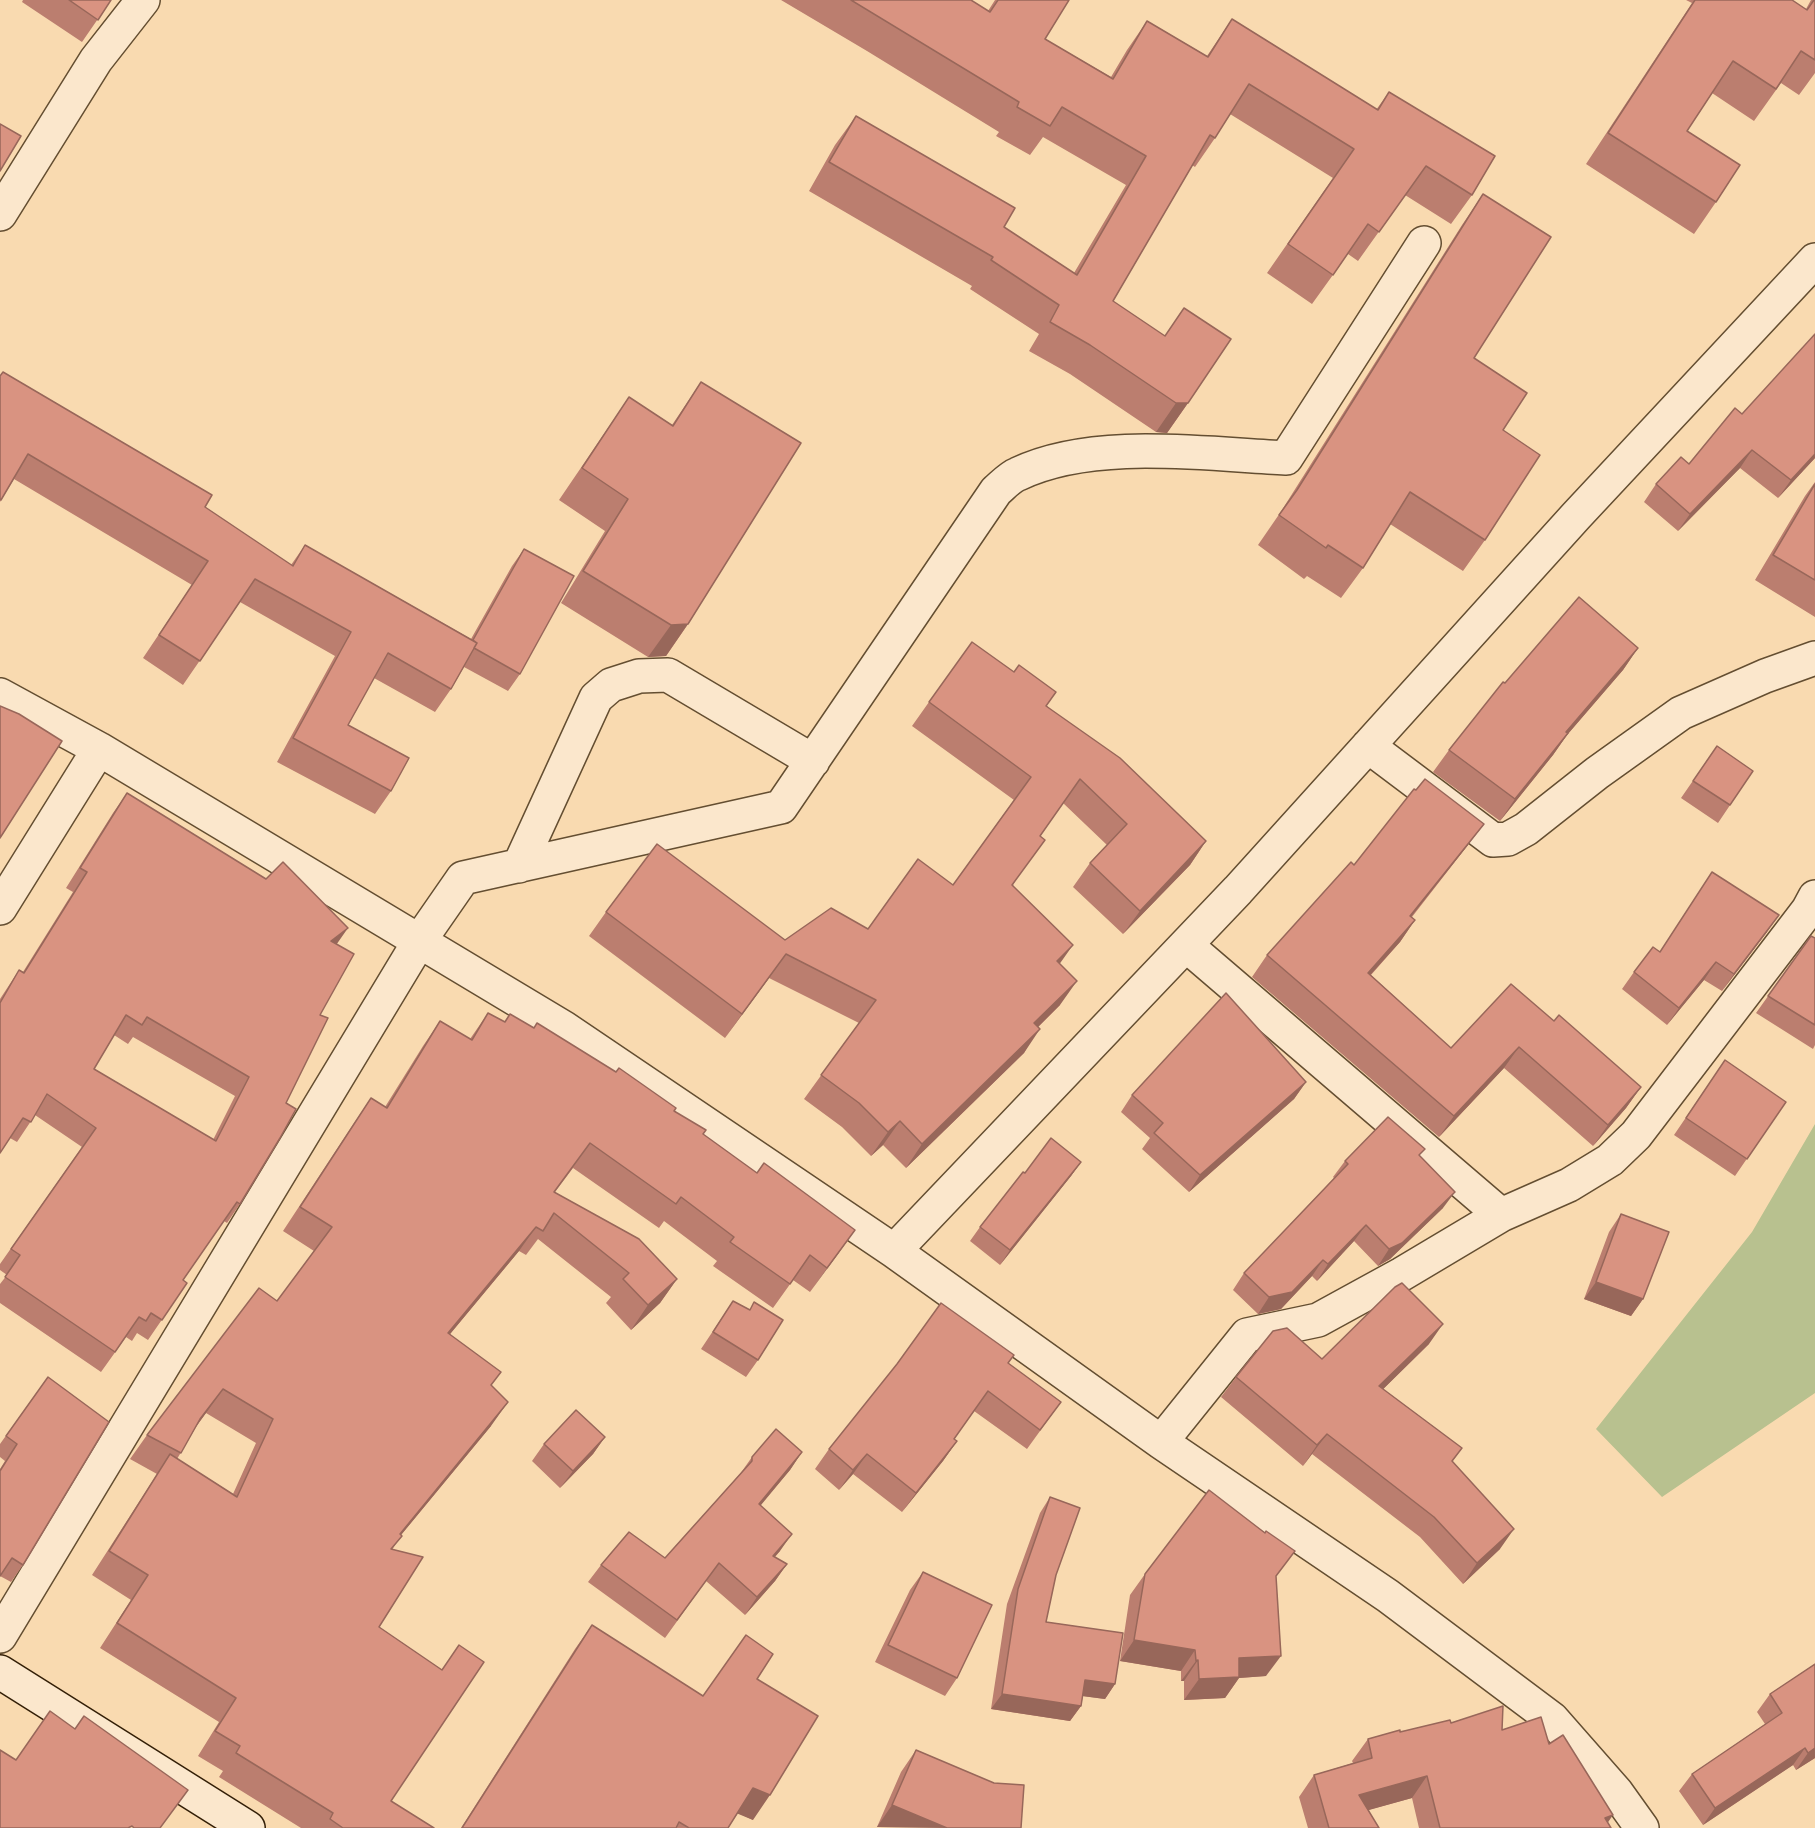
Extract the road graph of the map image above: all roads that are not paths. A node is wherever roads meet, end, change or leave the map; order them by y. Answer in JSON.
{"nodes":[{"id":1,"x":143,"y":0,"type":"edge"},
{"id":2,"x":0,"y":214,"type":"edge"},
{"id":3,"x":1424,"y":243,"type":"dead end"},
{"id":4,"x":1815,"y":260,"type":"edge"},
{"id":5,"x":1815,"y":658,"type":"edge"},
{"id":6,"x":0,"y":695,"type":"edge"},
{"id":7,"x":1368,"y":746,"type":"junction"},
{"id":8,"x":99,"y":749,"type":"junction"},
{"id":9,"x":813,"y":761,"type":"junction"},
{"id":10,"x":519,"y":866,"type":"junction"},
{"id":11,"x":1815,"y":897,"type":"edge"},
{"id":12,"x":0,"y":908,"type":"edge"},
{"id":13,"x":420,"y":940,"type":"junction"},
{"id":14,"x":1186,"y":945,"type":"junction"},
{"id":15,"x":1501,"y":1215,"type":"junction"},
{"id":16,"x":894,"y":1251,"type":"junction"},
{"id":17,"x":1161,"y":1442,"type":"junction"},
{"id":18,"x":0,"y":1636,"type":"edge"},
{"id":19,"x":0,"y":1672,"type":"edge"},
{"id":20,"x":248,"y":1828,"type":"edge"},
{"id":21,"x":1642,"y":1828,"type":"edge"}],
"edges":[{"from":1,"to":2,"type":"street"},
{"from":3,"to":9,"type":"street"},
{"from":4,"to":7,"type":"street"},
{"from":5,"to":7,"type":"street"},
{"from":6,"to":8,"type":"street"},
{"from":7,"to":14,"type":"street"},
{"from":8,"to":12,"type":"street"},
{"from":8,"to":13,"type":"street"},
{"from":9,"to":10,"type":"street"},
{"from":9,"to":10,"type":"street"},
{"from":10,"to":13,"type":"street"},
{"from":11,"to":15,"type":"street"},
{"from":13,"to":16,"type":"street"},
{"from":13,"to":18,"type":"street"},
{"from":14,"to":15,"type":"street"},
{"from":14,"to":16,"type":"street"},
{"from":15,"to":17,"type":"street"},
{"from":16,"to":17,"type":"street"},
{"from":17,"to":21,"type":"street"},
{"from":19,"to":20,"type":"street"}]}
